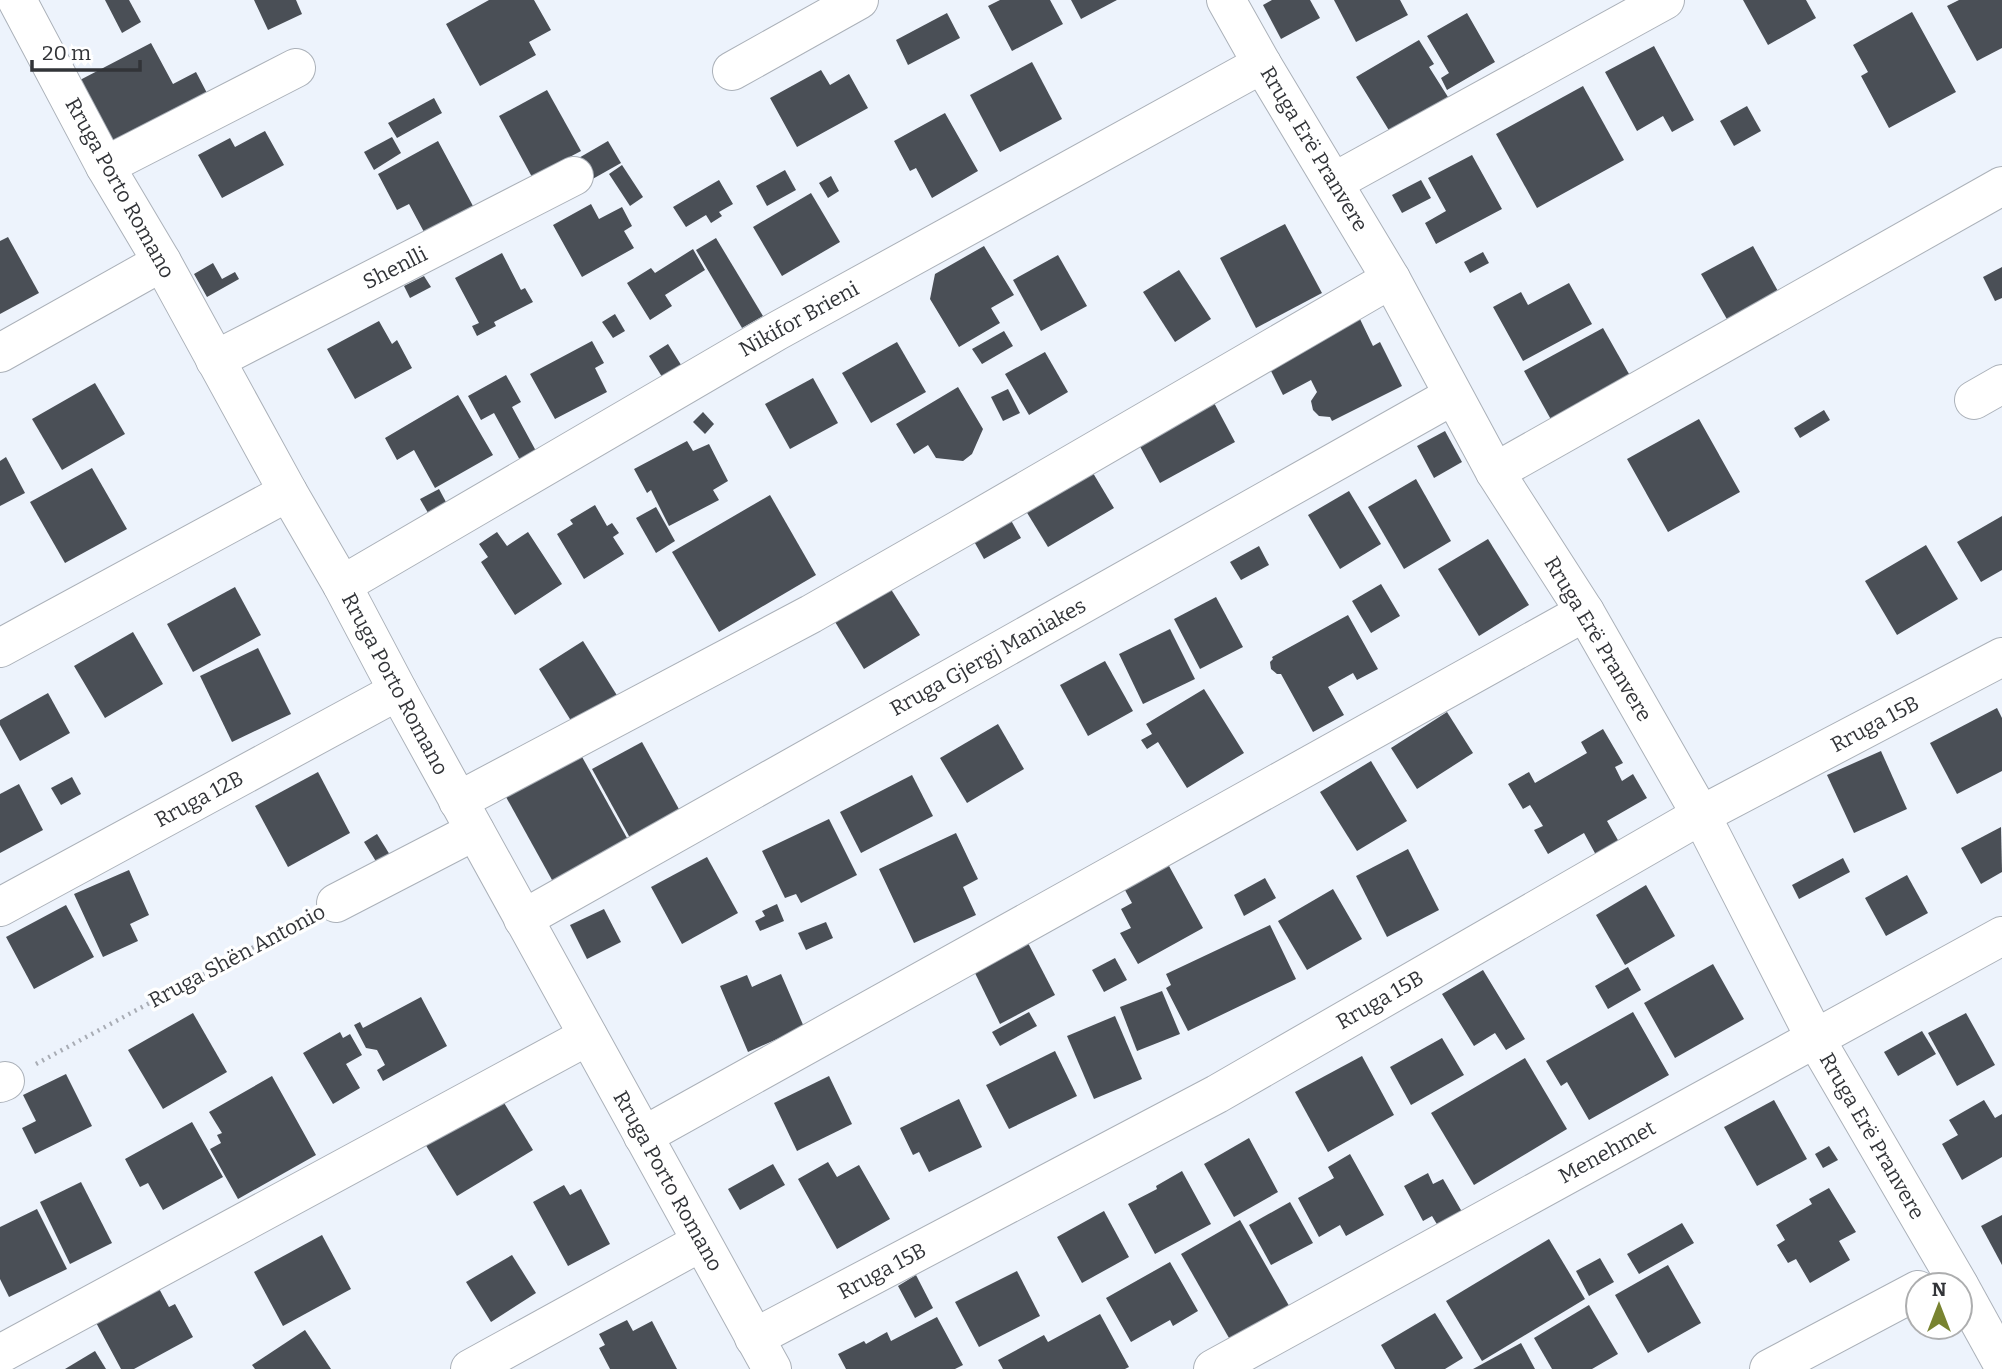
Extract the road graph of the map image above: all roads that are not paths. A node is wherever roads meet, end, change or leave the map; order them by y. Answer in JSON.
{"nodes":[{"id":1,"x":17,"y":0,"type":"edge"},
{"id":2,"x":859,"y":0,"type":"edge"},
{"id":3,"x":1226,"y":0,"type":"edge"},
{"id":4,"x":1665,"y":0,"type":"edge"},
{"id":5,"x":1262,"y":64,"type":"junction"},
{"id":6,"x":296,"y":68,"type":"dead end"},
{"id":7,"x":732,"y":71,"type":"dead end"},
{"id":8,"x":105,"y":166,"type":"junction"},
{"id":9,"x":574,"y":176,"type":"dead end"},
{"id":10,"x":1334,"y":182,"type":"junction"},
{"id":11,"x":2002,"y":186,"type":"edge"},
{"id":12,"x":162,"y":262,"type":"junction"},
{"id":13,"x":1391,"y":279,"type":"junction"},
{"id":14,"x":0,"y":353,"type":"edge"},
{"id":15,"x":215,"y":360,"type":"junction"},
{"id":16,"x":1452,"y":396,"type":"junction"},
{"id":17,"x":1495,"y":472,"type":"junction"},
{"id":18,"x":288,"y":492,"type":"junction"},
{"id":19,"x":342,"y":585,"type":"junction"},
{"id":20,"x":1585,"y":612,"type":"junction"},
{"id":21,"x":0,"y":648,"type":"edge"},
{"id":22,"x":2002,"y":657,"type":"edge"},
{"id":23,"x":398,"y":691,"type":"junction"},
{"id":24,"x":1701,"y":815,"type":"junction"},
{"id":25,"x":467,"y":816,"type":"junction"},
{"id":26,"x":336,"y":903,"type":"road end"},
{"id":27,"x":0,"y":907,"type":"edge"},
{"id":28,"x":523,"y":919,"type":"junction"},
{"id":29,"x":2002,"y":936,"type":"edge"},
{"id":30,"x":588,"y":1035,"type":"junction"},
{"id":31,"x":1815,"y":1038,"type":"junction"},
{"id":32,"x":643,"y":1136,"type":"junction"},
{"id":33,"x":701,"y":1242,"type":"junction"},
{"id":34,"x":1944,"y":1271,"type":"edge"},
{"id":35,"x":1904,"y":1297,"type":"edge"},
{"id":36,"x":1974,"y":1319,"type":"edge"},
{"id":37,"x":0,"y":1354,"type":"edge"},
{"id":38,"x":762,"y":1360,"type":"edge"},
{"id":39,"x":2002,"y":1363,"type":"edge"},
{"id":40,"x":470,"y":1369,"type":"edge"},
{"id":41,"x":1213,"y":1369,"type":"edge"},
{"id":42,"x":1769,"y":1369,"type":"edge"}],
"edges":[{"from":1,"to":8,"type":"street","name":"Rruga Porto Romano"},
{"from":2,"to":7,"type":"street"},
{"from":3,"to":5,"type":"street","name":"Rruga Erë Pranvere"},
{"from":4,"to":10,"type":"street"},
{"from":5,"to":10,"type":"street","name":"Rruga Erë Pranvere"},
{"from":5,"to":19,"type":"street","name":"Nikifor Brieni"},
{"from":6,"to":8,"type":"street"},
{"from":8,"to":12,"type":"street","name":"Rruga Porto Romano"},
{"from":9,"to":15,"type":"street","name":"Shenlli"},
{"from":10,"to":13,"type":"street","name":"Rruga Erë Pranvere"},
{"from":11,"to":17,"type":"street"},
{"from":12,"to":14,"type":"street"},
{"from":12,"to":15,"type":"street","name":"Rruga Porto Romano"},
{"from":13,"to":16,"type":"street","name":"Rruga Erë Pranvere"},
{"from":13,"to":25,"type":"street","name":"Rruga Shën Antonio"},
{"from":15,"to":18,"type":"street","name":"Rruga Porto Romano"},
{"from":16,"to":17,"type":"street","name":"Rruga Erë Pranvere"},
{"from":16,"to":28,"type":"street","name":"Rruga Gjergj Maniakes"},
{"from":17,"to":20,"type":"street","name":"Rruga Erë Pranvere"},
{"from":18,"to":19,"type":"street","name":"Rruga Porto Romano"},
{"from":18,"to":21,"type":"street"},
{"from":19,"to":23,"type":"street","name":"Rruga Porto Romano"},
{"from":20,"to":24,"type":"street","name":"Rruga Erë Pranvere"},
{"from":20,"to":32,"type":"street"},
{"from":22,"to":24,"type":"street","name":"Rruga 15B"},
{"from":23,"to":25,"type":"street","name":"Rruga Porto Romano"},
{"from":23,"to":27,"type":"street","name":"Rruga 12B"},
{"from":24,"to":31,"type":"street","name":"Rruga Erë Pranvere"},
{"from":24,"to":38,"type":"street","name":"Rruga 15B"},
{"from":25,"to":26,"type":"street","name":"Rruga Shën Antonio"},
{"from":25,"to":28,"type":"street","name":"Rruga Porto Romano"},
{"from":28,"to":30,"type":"street","name":"Rruga Porto Romano"},
{"from":29,"to":31,"type":"street","name":"Menehmet"},
{"from":30,"to":32,"type":"street","name":"Rruga Porto Romano"},
{"from":30,"to":37,"type":"street"},
{"from":31,"to":34,"type":"street","name":"Rruga Erë Pranvere"},
{"from":31,"to":41,"type":"street","name":"Menehmet"},
{"from":32,"to":33,"type":"street","name":"Rruga Porto Romano"},
{"from":33,"to":38,"type":"street","name":"Rruga Porto Romano"},
{"from":33,"to":40,"type":"street"},
{"from":35,"to":42,"type":"street"},
{"from":36,"to":39,"type":"street","name":"Rruga Erë Pranvere"}]}
